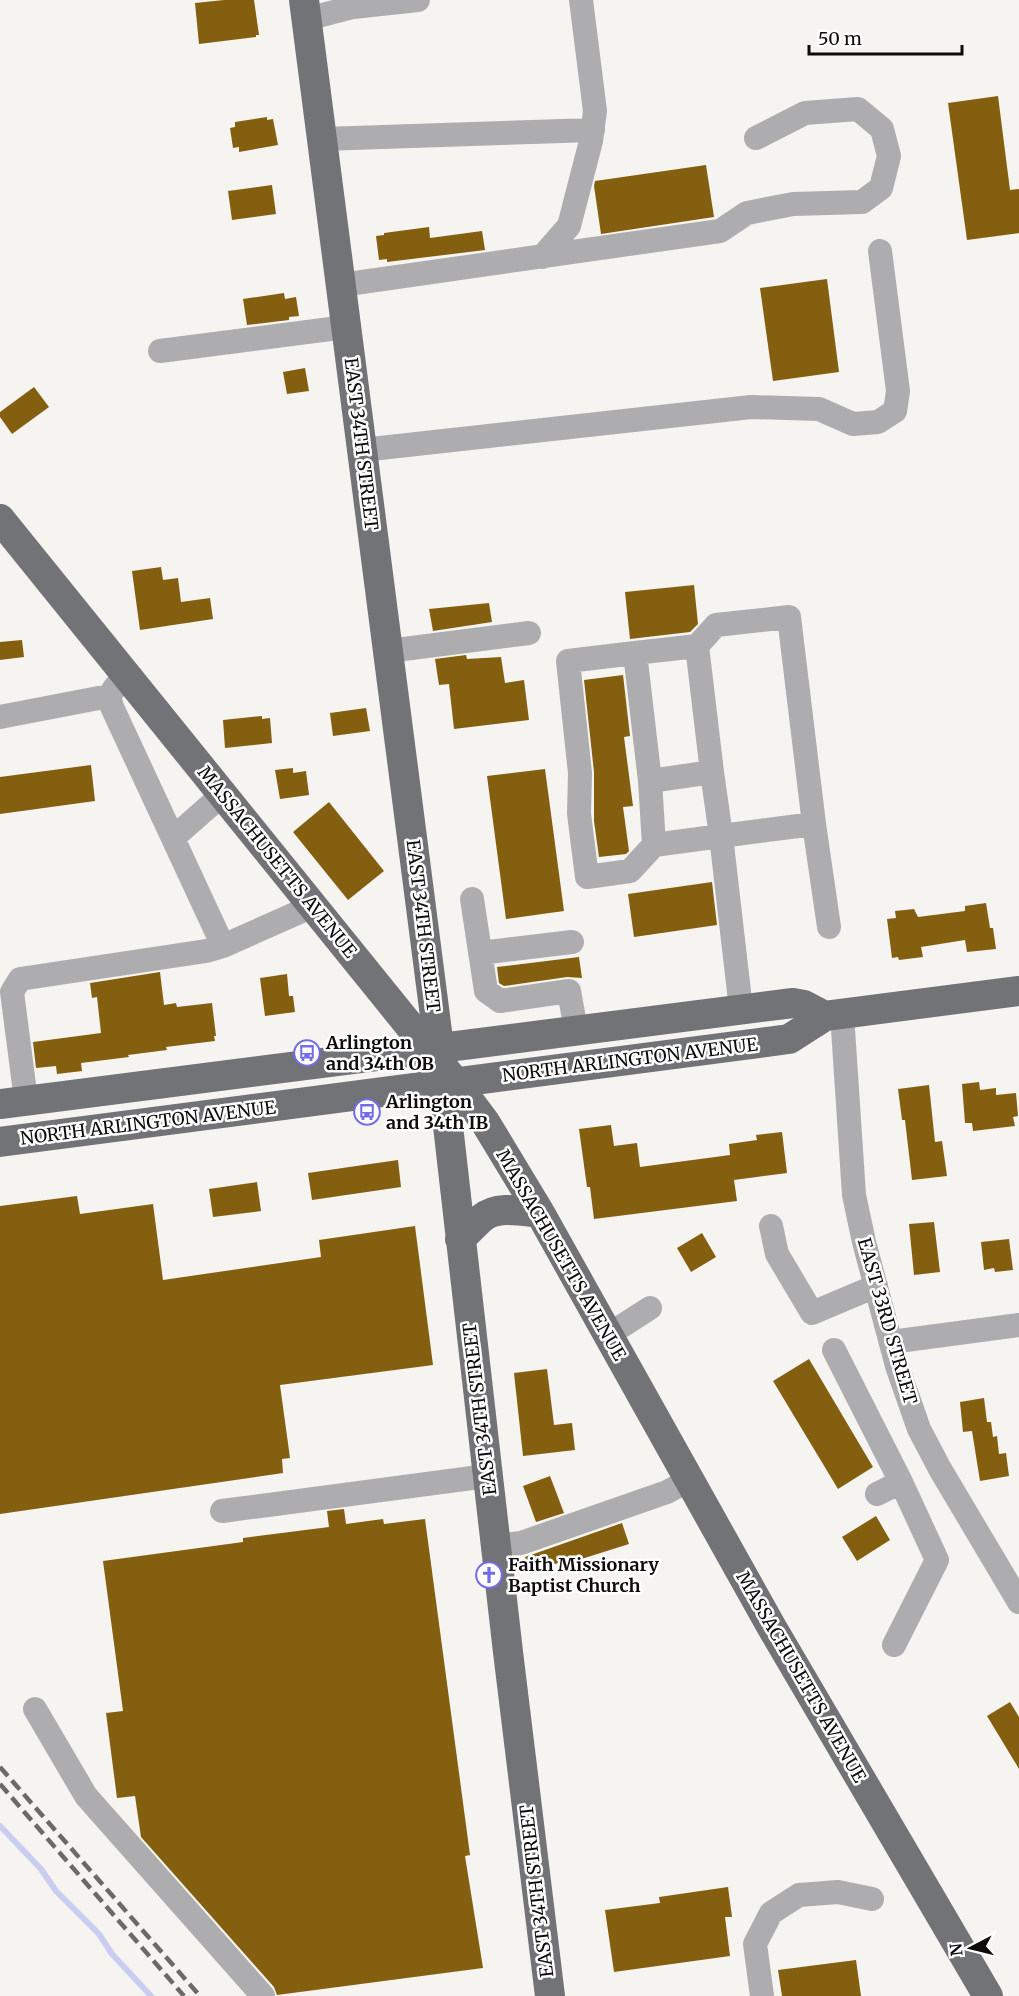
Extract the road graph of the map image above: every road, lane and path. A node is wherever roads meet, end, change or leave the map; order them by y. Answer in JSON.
{"nodes":[{"id":1,"x":418,"y":0,"type":"edge"},
{"id":2,"x":581,"y":0,"type":"edge"},
{"id":3,"x":305,"y":10,"type":"edge"},
{"id":4,"x":593,"y":130,"type":"junction"},
{"id":5,"x":756,"y":138,"type":"dead end"},
{"id":6,"x":322,"y":140,"type":"junction"},
{"id":7,"x":880,"y":250,"type":"dead end"},
{"id":8,"x":542,"y":257,"type":"junction"},
{"id":9,"x":341,"y":285,"type":"junction"},
{"id":10,"x":346,"y":327,"type":"junction"},
{"id":11,"x":160,"y":351,"type":"dead end"},
{"id":12,"x":362,"y":450,"type":"junction"},
{"id":13,"x":0,"y":519,"type":"edge"},
{"id":14,"x":529,"y":633,"type":"dead end"},
{"id":15,"x":697,"y":646,"type":"junction"},
{"id":16,"x":388,"y":651,"type":"junction"},
{"id":17,"x":635,"y":653,"type":"junction"},
{"id":18,"x":119,"y":687,"type":"junction"},
{"id":19,"x":0,"y":717,"type":"edge"},
{"id":20,"x":712,"y":772,"type":"junction"},
{"id":21,"x":650,"y":781,"type":"junction"},
{"id":22,"x":223,"y":794,"type":"junction"},
{"id":23,"x":814,"y":824,"type":"junction"},
{"id":24,"x":721,"y":836,"type":"junction"},
{"id":25,"x":173,"y":838,"type":"junction"},
{"id":26,"x":654,"y":845,"type":"junction"},
{"id":27,"x":472,"y":899,"type":"dead end"},
{"id":28,"x":313,"y":906,"type":"junction"},
{"id":29,"x":829,"y":927,"type":"dead end"},
{"id":30,"x":572,"y":942,"type":"dead end"},
{"id":31,"x":223,"y":946,"type":"junction"},
{"id":32,"x":480,"y":953,"type":"junction"},
{"id":33,"x":10,"y":981,"type":"edge"},
{"id":34,"x":1019,"y":991,"type":"edge"},
{"id":35,"x":741,"y":1009,"type":"junction"},
{"id":36,"x":834,"y":1015,"type":"junction"},
{"id":37,"x":576,"y":1030,"type":"junction"},
{"id":38,"x":440,"y":1066,"type":"junction"},
{"id":39,"x":13,"y":1102,"type":"edge"},
{"id":40,"x":0,"y":1142,"type":"edge"},
{"id":41,"x":540,"y":1213,"type":"junction"},
{"id":42,"x":771,"y":1226,"type":"dead end"},
{"id":43,"x":460,"y":1239,"type":"junction"},
{"id":44,"x":876,"y":1286,"type":"junction"},
{"id":45,"x":650,"y":1308,"type":"dead end"},
{"id":46,"x":1019,"y":1325,"type":"edge"},
{"id":47,"x":608,"y":1335,"type":"junction"},
{"id":48,"x":891,"y":1342,"type":"junction"},
{"id":49,"x":834,"y":1350,"type":"dead end"},
{"id":50,"x":488,"y":1476,"type":"junction"},
{"id":51,"x":689,"y":1480,"type":"junction"},
{"id":52,"x":901,"y":1482,"type":"junction"},
{"id":53,"x":878,"y":1494,"type":"dead end"},
{"id":54,"x":222,"y":1511,"type":"dead end"},
{"id":55,"x":496,"y":1546,"type":"junction"},
{"id":56,"x":1019,"y":1602,"type":"edge"},
{"id":57,"x":894,"y":1645,"type":"dead end"},
{"id":58,"x":35,"y":1709,"type":"dead end"},
{"id":59,"x":872,"y":1899,"type":"dead end"},
{"id":60,"x":263,"y":1996,"type":"edge"},
{"id":61,"x":550,"y":1996,"type":"edge"},
{"id":62,"x":762,"y":1996,"type":"edge"},
{"id":63,"x":988,"y":1996,"type":"edge"}],
"edges":[{"from":1,"to":3,"type":"street"},
{"from":2,"to":4,"type":"street"},
{"from":3,"to":6,"type":"main road","name":"EAST 34TH STREET"},
{"from":4,"to":6,"type":"street"},
{"from":4,"to":8,"type":"street"},
{"from":5,"to":8,"type":"street"},
{"from":6,"to":9,"type":"main road","name":"EAST 34TH STREET"},
{"from":7,"to":12,"type":"street"},
{"from":8,"to":9,"type":"street"},
{"from":9,"to":10,"type":"main road","name":"EAST 34TH STREET"},
{"from":10,"to":11,"type":"street"},
{"from":10,"to":12,"type":"main road","name":"EAST 34TH STREET"},
{"from":12,"to":16,"type":"main road","name":"EAST 34TH STREET"},
{"from":13,"to":18,"type":"main road","name":"MASSACHUSETTS AVENUE"},
{"from":14,"to":16,"type":"street"},
{"from":15,"to":17,"type":"street"},
{"from":15,"to":20,"type":"street"},
{"from":15,"to":23,"type":"street"},
{"from":16,"to":38,"type":"main road","name":"EAST 34TH STREET"},
{"from":17,"to":21,"type":"street"},
{"from":17,"to":26,"type":"street"},
{"from":18,"to":19,"type":"street"},
{"from":18,"to":22,"type":"main road","name":"MASSACHUSETTS AVENUE"},
{"from":18,"to":25,"type":"street"},
{"from":20,"to":21,"type":"street"},
{"from":20,"to":24,"type":"street"},
{"from":21,"to":26,"type":"street"},
{"from":22,"to":25,"type":"street"},
{"from":22,"to":28,"type":"main road","name":"MASSACHUSETTS AVENUE"},
{"from":23,"to":24,"type":"street"},
{"from":23,"to":29,"type":"street"},
{"from":24,"to":26,"type":"street"},
{"from":24,"to":35,"type":"street"},
{"from":25,"to":31,"type":"street"},
{"from":27,"to":32,"type":"street"},
{"from":28,"to":31,"type":"street"},
{"from":28,"to":38,"type":"main road","name":"MASSACHUSETTS AVENUE"},
{"from":30,"to":32,"type":"street"},
{"from":31,"to":33,"type":"street"},
{"from":32,"to":37,"type":"street"},
{"from":33,"to":39,"type":"street"},
{"from":34,"to":36,"type":"main road","name":"NORTH ARLINGTON AVENUE"},
{"from":35,"to":36,"type":"main road","name":"NORTH ARLINGTON AVENUE"},
{"from":35,"to":37,"type":"main road","name":"NORTH ARLINGTON AVENUE"},
{"from":36,"to":38,"type":"main road","name":"NORTH ARLINGTON AVENUE"},
{"from":36,"to":44,"type":"street","name":"EAST 33RD STREET"},
{"from":37,"to":38,"type":"main road","name":"NORTH ARLINGTON AVENUE"},
{"from":38,"to":39,"type":"main road","name":"NORTH ARLINGTON AVENUE"},
{"from":38,"to":40,"type":"main road","name":"NORTH ARLINGTON AVENUE"},
{"from":38,"to":41,"type":"main road","name":"MASSACHUSETTS AVENUE"},
{"from":38,"to":43,"type":"main road","name":"EAST 34TH STREET"},
{"from":41,"to":43,"type":"main road"},
{"from":41,"to":47,"type":"main road","name":"MASSACHUSETTS AVENUE"},
{"from":42,"to":44,"type":"street"},
{"from":43,"to":50,"type":"main road","name":"EAST 34TH STREET"},
{"from":44,"to":48,"type":"street","name":"EAST 33RD STREET"},
{"from":45,"to":47,"type":"street"},
{"from":46,"to":48,"type":"street"},
{"from":47,"to":51,"type":"main road","name":"MASSACHUSETTS AVENUE"},
{"from":48,"to":56,"type":"street","name":"EAST 33RD STREET"},
{"from":49,"to":52,"type":"street"},
{"from":50,"to":54,"type":"street"},
{"from":50,"to":55,"type":"main road","name":"EAST 34TH STREET"},
{"from":51,"to":55,"type":"street"},
{"from":51,"to":63,"type":"main road","name":"MASSACHUSETTS AVENUE"},
{"from":52,"to":53,"type":"street"},
{"from":52,"to":57,"type":"street"},
{"from":55,"to":61,"type":"main road","name":"EAST 34TH STREET"},
{"from":58,"to":60,"type":"street"},
{"from":59,"to":62,"type":"street"}]}
